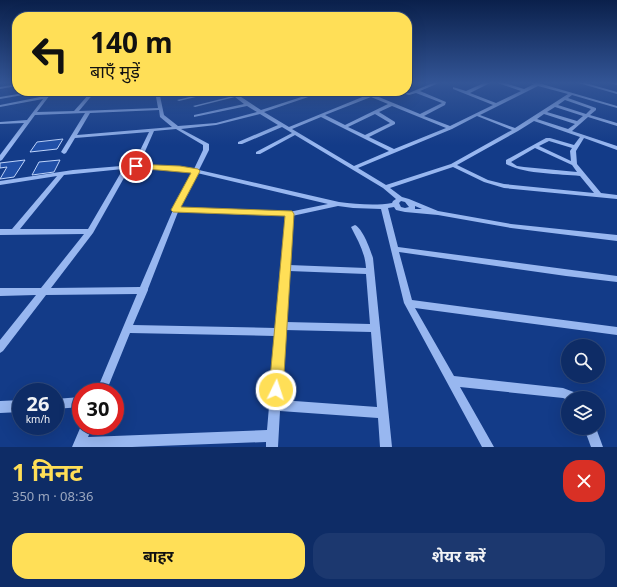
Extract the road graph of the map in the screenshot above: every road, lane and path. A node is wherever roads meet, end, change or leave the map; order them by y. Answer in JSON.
{"nodes":[{"id":1,"x":11,"y":103,"type":"edge"},
{"id":2,"x":41,"y":103,"type":"edge"},
{"id":3,"x":83,"y":103,"type":"edge"},
{"id":4,"x":159,"y":103,"type":"edge"},
{"id":5,"x":208,"y":103,"type":"edge"},
{"id":6,"x":288,"y":103,"type":"edge"},
{"id":7,"x":351,"y":103,"type":"edge"},
{"id":8,"x":389,"y":103,"type":"edge"},
{"id":9,"x":444,"y":103,"type":"edge"},
{"id":10,"x":491,"y":103,"type":"edge"},
{"id":11,"x":500,"y":103,"type":"edge"},
{"id":12,"x":557,"y":103,"type":"edge"},
{"id":13,"x":578,"y":103,"type":"edge"},
{"id":14,"x":602,"y":103,"type":"edge"},
{"id":15,"x":248,"y":104,"type":"joint"},
{"id":16,"x":392,"y":104,"type":"junction"},
{"id":17,"x":496,"y":105,"type":"junction"},
{"id":18,"x":554,"y":105,"type":"junction"},
{"id":19,"x":0,"y":106,"type":"edge"},
{"id":20,"x":195,"y":106,"type":"dead end"},
{"id":21,"x":617,"y":107,"type":"edge"},
{"id":22,"x":160,"y":109,"type":"junction"},
{"id":23,"x":89,"y":110,"type":"junction"},
{"id":24,"x":76,"y":111,"type":"junction"},
{"id":25,"x":261,"y":112,"type":"junction"},
{"id":26,"x":376,"y":112,"type":"junction"},
{"id":27,"x":544,"y":112,"type":"junction"},
{"id":28,"x":34,"y":114,"type":"junction"},
{"id":29,"x":477,"y":114,"type":"junction"},
{"id":30,"x":321,"y":115,"type":"junction"},
{"id":31,"x":196,"y":116,"type":"dead end"},
{"id":32,"x":420,"y":116,"type":"junction"},
{"id":33,"x":587,"y":116,"type":"junction"},
{"id":34,"x":533,"y":119,"type":"junction"},
{"id":35,"x":27,"y":121,"type":"junction"},
{"id":36,"x":0,"y":123,"type":"edge"},
{"id":37,"x":578,"y":123,"type":"junction"},
{"id":38,"x":282,"y":125,"type":"junction"},
{"id":39,"x":617,"y":125,"type":"edge"},
{"id":40,"x":344,"y":126,"type":"junction"},
{"id":41,"x":175,"y":127,"type":"junction"},
{"id":42,"x":288,"y":128,"type":"junction"},
{"id":43,"x":450,"y":128,"type":"junction"},
{"id":44,"x":152,"y":130,"type":"junction"},
{"id":45,"x":516,"y":130,"type":"junction"},
{"id":46,"x":568,"y":132,"type":"junction"},
{"id":47,"x":295,"y":133,"type":"junction"},
{"id":48,"x":74,"y":137,"type":"junction"},
{"id":49,"x":364,"y":137,"type":"junction"},
{"id":50,"x":582,"y":137,"type":"junction"},
{"id":51,"x":240,"y":143,"type":"dead end"},
{"id":52,"x":536,"y":147,"type":"junction"},
{"id":53,"x":8,"y":148,"type":"junction"},
{"id":54,"x":574,"y":148,"type":"junction"},
{"id":55,"x":616,"y":148,"type":"edge"},
{"id":56,"x":0,"y":149,"type":"edge"},
{"id":57,"x":393,"y":151,"type":"junction"},
{"id":58,"x":64,"y":152,"type":"dead end"},
{"id":59,"x":258,"y":153,"type":"dead end"},
{"id":60,"x":0,"y":159,"type":"edge"},
{"id":61,"x":574,"y":164,"type":"junction"},
{"id":62,"x":453,"y":165,"type":"junction"},
{"id":63,"x":136,"y":166,"type":"junction"},
{"id":64,"x":127,"y":167,"type":"junction"},
{"id":65,"x":353,"y":168,"type":"junction"},
{"id":66,"x":196,"y":171,"type":"junction"},
{"id":67,"x":62,"y":174,"type":"junction"},
{"id":68,"x":582,"y":174,"type":"junction"},
{"id":69,"x":0,"y":183,"type":"edge"},
{"id":70,"x":385,"y":187,"type":"junction"},
{"id":71,"x":600,"y":196,"type":"junction"},
{"id":72,"x":617,"y":197,"type":"edge"},
{"id":73,"x":397,"y":202,"type":"junction"},
{"id":74,"x":411,"y":202,"type":"junction"},
{"id":75,"x":339,"y":204,"type":"junction"},
{"id":76,"x":380,"y":207,"type":"junction"},
{"id":77,"x":176,"y":210,"type":"junction"},
{"id":78,"x":407,"y":210,"type":"junction"},
{"id":79,"x":438,"y":213,"type":"junction"},
{"id":80,"x":289,"y":214,"type":"junction"},
{"id":81,"x":355,"y":227,"type":"dead end"},
{"id":82,"x":90,"y":231,"type":"junction"},
{"id":83,"x":0,"y":232,"type":"edge"},
{"id":84,"x":14,"y":232,"type":"junction"},
{"id":85,"x":617,"y":238,"type":"edge"},
{"id":86,"x":395,"y":250,"type":"junction"},
{"id":87,"x":285,"y":268,"type":"junction"},
{"id":88,"x":370,"y":271,"type":"junction"},
{"id":89,"x":617,"y":279,"type":"edge"},
{"id":90,"x":144,"y":290,"type":"junction"},
{"id":91,"x":44,"y":291,"type":"junction"},
{"id":92,"x":0,"y":292,"type":"edge"},
{"id":93,"x":408,"y":303,"type":"junction"},
{"id":94,"x":376,"y":328,"type":"junction"},
{"id":95,"x":128,"y":329,"type":"junction"},
{"id":96,"x":280,"y":329,"type":"junction"},
{"id":97,"x":617,"y":331,"type":"edge"},
{"id":98,"x":0,"y":348,"type":"edge"},
{"id":99,"x":453,"y":381,"type":"junction"},
{"id":100,"x":105,"y":383,"type":"edge"},
{"id":101,"x":561,"y":393,"type":"edge"},
{"id":102,"x":275,"y":405,"type":"junction"},
{"id":103,"x":12,"y":406,"type":"edge"},
{"id":104,"x":0,"y":407,"type":"edge"},
{"id":105,"x":383,"y":413,"type":"junction"},
{"id":106,"x":83,"y":435,"type":"edge"},
{"id":107,"x":593,"y":435,"type":"edge"},
{"id":108,"x":273,"y":442,"type":"edge"},
{"id":109,"x":79,"y":445,"type":"edge"},
{"id":110,"x":386,"y":447,"type":"edge"},
{"id":111,"x":488,"y":447,"type":"edge"},
{"id":112,"x":597,"y":447,"type":"edge"}],
"edges":[{"from":1,"to":19,"type":"street"},
{"from":2,"to":28,"type":"street"},
{"from":3,"to":24,"type":"street"},
{"from":4,"to":22,"type":"street"},
{"from":5,"to":20,"type":"street"},
{"from":6,"to":25,"type":"street"},
{"from":7,"to":30,"type":"street"},
{"from":8,"to":16,"type":"street"},
{"from":9,"to":32,"type":"street"},
{"from":10,"to":17,"type":"street"},
{"from":11,"to":17,"type":"street"},
{"from":12,"to":18,"type":"street"},
{"from":13,"to":33,"type":"street"},
{"from":14,"to":21,"type":"street"},
{"from":15,"to":25,"type":"street"},
{"from":15,"to":31,"type":"street"},
{"from":16,"to":26,"type":"street"},
{"from":16,"to":32,"type":"street"},
{"from":17,"to":29,"type":"street"},
{"from":18,"to":27,"type":"street"},
{"from":18,"to":33,"type":"street"},
{"from":22,"to":23,"type":"street"},
{"from":22,"to":41,"type":"street"},
{"from":23,"to":24,"type":"street"},
{"from":23,"to":48,"type":"street"},
{"from":24,"to":28,"type":"street"},
{"from":25,"to":38,"type":"street"},
{"from":25,"to":41,"type":"street"},
{"from":26,"to":40,"type":"street"},
{"from":26,"to":49,"type":"street"},
{"from":27,"to":34,"type":"street"},
{"from":27,"to":37,"type":"street"},
{"from":28,"to":35,"type":"street"},
{"from":29,"to":43,"type":"street"},
{"from":29,"to":45,"type":"street"},
{"from":30,"to":40,"type":"street"},
{"from":30,"to":42,"type":"street"},
{"from":32,"to":43,"type":"street"},
{"from":33,"to":37,"type":"street"},
{"from":33,"to":39,"type":"street"},
{"from":34,"to":45,"type":"street"},
{"from":34,"to":46,"type":"street"},
{"from":35,"to":36,"type":"street"},
{"from":35,"to":53,"type":"street"},
{"from":37,"to":46,"type":"street"},
{"from":38,"to":42,"type":"street"},
{"from":38,"to":51,"type":"street"},
{"from":40,"to":49,"type":"street"},
{"from":41,"to":44,"type":"street"},
{"from":41,"to":66,"type":"street"},
{"from":42,"to":47,"type":"street"},
{"from":43,"to":57,"type":"street"},
{"from":44,"to":48,"type":"street"},
{"from":44,"to":63,"type":"street"},
{"from":45,"to":62,"type":"street"},
{"from":46,"to":50,"type":"street"},
{"from":47,"to":59,"type":"street"},
{"from":47,"to":65,"type":"street"},
{"from":48,"to":58,"type":"street"},
{"from":49,"to":57,"type":"street"},
{"from":50,"to":54,"type":"street"},
{"from":50,"to":55,"type":"street"},
{"from":52,"to":54,"type":"street"},
{"from":52,"to":61,"type":"street"},
{"from":52,"to":68,"type":"street"},
{"from":53,"to":56,"type":"street"},
{"from":53,"to":60,"type":"street"},
{"from":54,"to":61,"type":"street"},
{"from":57,"to":65,"type":"street"},
{"from":61,"to":68,"type":"street"},
{"from":62,"to":70,"type":"street"},
{"from":62,"to":71,"type":"street"},
{"from":63,"to":64,"type":"street"},
{"from":63,"to":66,"type":"street"},
{"from":64,"to":67,"type":"street"},
{"from":64,"to":82,"type":"street"},
{"from":65,"to":70,"type":"street"},
{"from":66,"to":75,"type":"street"},
{"from":66,"to":77,"type":"street"},
{"from":67,"to":69,"type":"street"},
{"from":67,"to":84,"type":"street"},
{"from":68,"to":71,"type":"street"},
{"from":70,"to":73,"type":"street"},
{"from":71,"to":72,"type":"street"},
{"from":73,"to":74,"type":"street"},
{"from":73,"to":76,"type":"street"},
{"from":73,"to":78,"type":"street"},
{"from":74,"to":78,"type":"street"},
{"from":74,"to":79,"type":"street"},
{"from":75,"to":76,"type":"street"},
{"from":75,"to":80,"type":"street"},
{"from":76,"to":86,"type":"street"},
{"from":77,"to":80,"type":"street"},
{"from":77,"to":90,"type":"street"},
{"from":78,"to":79,"type":"street"},
{"from":79,"to":85,"type":"street"},
{"from":80,"to":87,"type":"street"},
{"from":81,"to":88,"type":"street"},
{"from":82,"to":84,"type":"street"},
{"from":82,"to":91,"type":"street"},
{"from":83,"to":84,"type":"street"},
{"from":86,"to":89,"type":"street"},
{"from":86,"to":93,"type":"street"},
{"from":87,"to":88,"type":"street"},
{"from":87,"to":96,"type":"street"},
{"from":88,"to":94,"type":"street"},
{"from":90,"to":91,"type":"street"},
{"from":90,"to":95,"type":"street"},
{"from":91,"to":92,"type":"street"},
{"from":91,"to":98,"type":"street"},
{"from":93,"to":97,"type":"street"},
{"from":93,"to":99,"type":"street"},
{"from":94,"to":96,"type":"street"},
{"from":94,"to":105,"type":"street"},
{"from":95,"to":96,"type":"street"},
{"from":95,"to":100,"type":"street"},
{"from":96,"to":102,"type":"street"},
{"from":99,"to":101,"type":"street"},
{"from":99,"to":111,"type":"street"},
{"from":102,"to":105,"type":"street"},
{"from":102,"to":108,"type":"street"},
{"from":103,"to":104,"type":"street"},
{"from":105,"to":110,"type":"street"},
{"from":106,"to":109,"type":"street"},
{"from":107,"to":112,"type":"street"},
{"from":108,"to":109,"type":"street"}]}
